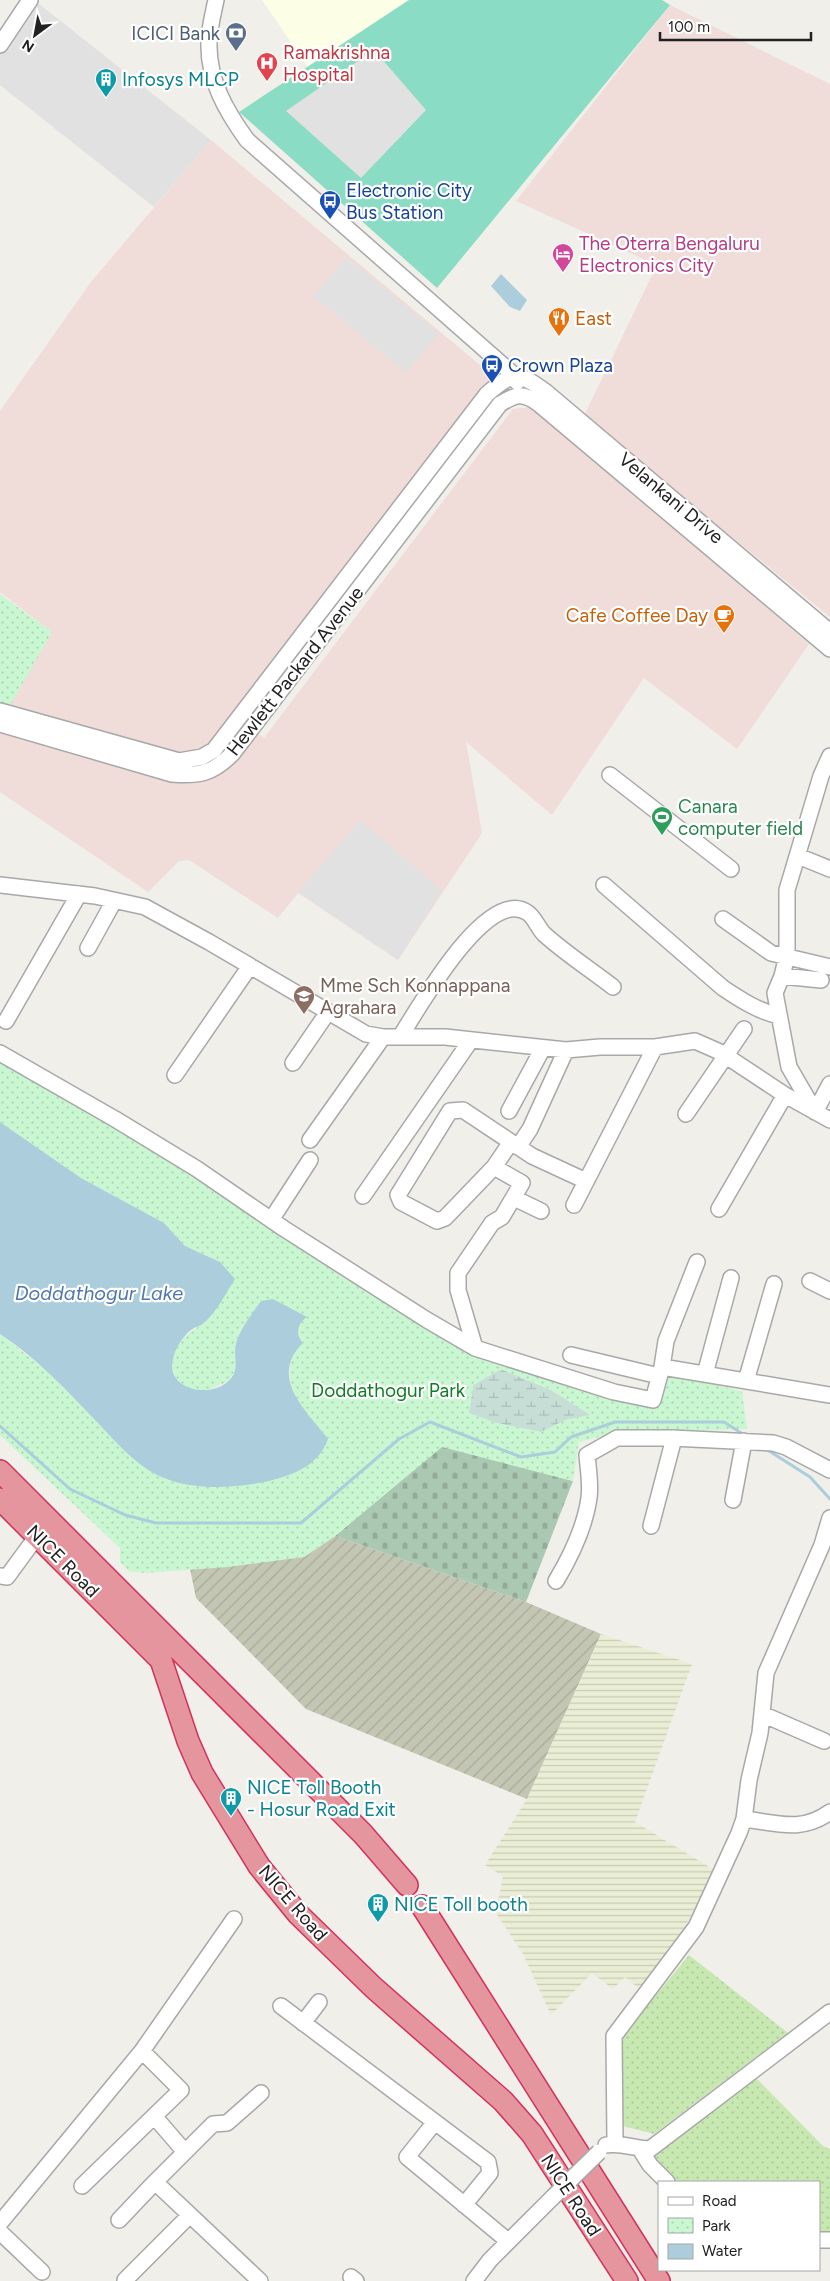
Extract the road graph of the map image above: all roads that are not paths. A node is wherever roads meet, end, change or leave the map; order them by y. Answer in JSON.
{"nodes":[{"id":1,"x":30,"y":0,"type":"edge"},
{"id":2,"x":216,"y":0,"type":"edge"},
{"id":3,"x":0,"y":45,"type":"edge"},
{"id":4,"x":510,"y":378,"type":"junction"},
{"id":5,"x":517,"y":396,"type":"junction"},
{"id":6,"x":830,"y":632,"type":"edge"},
{"id":7,"x":830,"y":649,"type":"edge"},
{"id":8,"x":0,"y":711,"type":"edge"},
{"id":9,"x":0,"y":724,"type":"edge"},
{"id":10,"x":214,"y":750,"type":"junction"},
{"id":11,"x":830,"y":756,"type":"edge"},
{"id":12,"x":222,"y":764,"type":"junction"},
{"id":13,"x":610,"y":775,"type":"dead end"},
{"id":14,"x":798,"y":856,"type":"junction"},
{"id":15,"x":830,"y":869,"type":"edge"},
{"id":16,"x":731,"y":870,"type":"dead end"},
{"id":17,"x":0,"y":885,"type":"edge"},
{"id":18,"x":604,"y":885,"type":"dead end"},
{"id":19,"x":79,"y":894,"type":"junction"},
{"id":20,"x":114,"y":901,"type":"junction"},
{"id":21,"x":723,"y":919,"type":"dead end"},
{"id":22,"x":88,"y":948,"type":"dead end"},
{"id":23,"x":787,"y":956,"type":"junction"},
{"id":24,"x":250,"y":966,"type":"junction"},
{"id":25,"x":830,"y":967,"type":"edge"},
{"id":26,"x":782,"y":976,"type":"junction"},
{"id":27,"x":821,"y":980,"type":"dead end"},
{"id":28,"x":614,"y":988,"type":"dead end"},
{"id":29,"x":328,"y":1012,"type":"junction"},
{"id":30,"x":779,"y":1016,"type":"junction"},
{"id":31,"x":6,"y":1021,"type":"dead end"},
{"id":32,"x":744,"y":1029,"type":"dead end"},
{"id":33,"x":383,"y":1037,"type":"junction"},
{"id":34,"x":400,"y":1037,"type":"junction"},
{"id":35,"x":471,"y":1040,"type":"junction"},
{"id":36,"x":655,"y":1047,"type":"junction"},
{"id":37,"x":543,"y":1048,"type":"junction"},
{"id":38,"x":566,"y":1050,"type":"junction"},
{"id":39,"x":0,"y":1053,"type":"edge"},
{"id":40,"x":726,"y":1056,"type":"junction"},
{"id":41,"x":293,"y":1063,"type":"dead end"},
{"id":42,"x":175,"y":1074,"type":"dead end"},
{"id":43,"x":830,"y":1084,"type":"edge"},
{"id":44,"x":785,"y":1095,"type":"junction"},
{"id":45,"x":509,"y":1111,"type":"dead end"},
{"id":46,"x":815,"y":1112,"type":"junction"},
{"id":47,"x":686,"y":1114,"type":"dead end"},
{"id":48,"x":830,"y":1120,"type":"edge"},
{"id":49,"x":310,"y":1140,"type":"dead end"},
{"id":50,"x":515,"y":1145,"type":"junction"},
{"id":51,"x":310,"y":1160,"type":"dead end"},
{"id":52,"x":494,"y":1167,"type":"junction"},
{"id":53,"x":586,"y":1181,"type":"junction"},
{"id":54,"x":363,"y":1196,"type":"dead end"},
{"id":55,"x":514,"y":1198,"type":"junction"},
{"id":56,"x":574,"y":1205,"type":"dead end"},
{"id":57,"x":719,"y":1209,"type":"dead end"},
{"id":58,"x":541,"y":1211,"type":"dead end"},
{"id":59,"x":272,"y":1220,"type":"junction"},
{"id":60,"x":696,"y":1262,"type":"dead end"},
{"id":61,"x":731,"y":1278,"type":"dead end"},
{"id":62,"x":810,"y":1281,"type":"dead end"},
{"id":63,"x":774,"y":1284,"type":"dead end"},
{"id":64,"x":830,"y":1291,"type":"edge"},
{"id":65,"x":475,"y":1348,"type":"junction"},
{"id":66,"x":571,"y":1355,"type":"dead end"},
{"id":67,"x":661,"y":1372,"type":"junction"},
{"id":68,"x":704,"y":1374,"type":"junction"},
{"id":69,"x":746,"y":1381,"type":"junction"},
{"id":70,"x":830,"y":1394,"type":"edge"},
{"id":71,"x":674,"y":1438,"type":"junction"},
{"id":72,"x":744,"y":1441,"type":"junction"},
{"id":73,"x":830,"y":1470,"type":"edge"},
{"id":74,"x":0,"y":1471,"type":"edge"},
{"id":75,"x":0,"y":1499,"type":"edge"},
{"id":76,"x":733,"y":1500,"type":"dead end"},
{"id":77,"x":830,"y":1518,"type":"edge"},
{"id":78,"x":651,"y":1526,"type":"dead end"},
{"id":79,"x":37,"y":1536,"type":"junction"},
{"id":80,"x":0,"y":1576,"type":"edge"},
{"id":81,"x":556,"y":1581,"type":"dead end"},
{"id":82,"x":762,"y":1714,"type":"junction"},
{"id":83,"x":824,"y":1741,"type":"dead end"},
{"id":84,"x":830,"y":1812,"type":"edge"},
{"id":85,"x":744,"y":1819,"type":"junction"},
{"id":86,"x":407,"y":1885,"type":"dead end"},
{"id":87,"x":422,"y":1906,"type":"dead end"},
{"id":88,"x":234,"y":1919,"type":"dead end"},
{"id":89,"x":319,"y":2002,"type":"dead end"},
{"id":90,"x":281,"y":2006,"type":"dead end"},
{"id":91,"x":830,"y":2012,"type":"edge"},
{"id":92,"x":303,"y":2023,"type":"junction"},
{"id":93,"x":142,"y":2051,"type":"junction"},
{"id":94,"x":260,"y":2092,"type":"dead end"},
{"id":95,"x":154,"y":2116,"type":"junction"},
{"id":96,"x":435,"y":2122,"type":"junction"},
{"id":97,"x":615,"y":2143,"type":"junction"},
{"id":98,"x":640,"y":2149,"type":"junction"},
{"id":99,"x":185,"y":2152,"type":"junction"},
{"id":100,"x":666,"y":2181,"type":"edge"},
{"id":101,"x":155,"y":2182,"type":"junction"},
{"id":102,"x":82,"y":2186,"type":"dead end"},
{"id":103,"x":464,"y":2205,"type":"junction"},
{"id":104,"x":190,"y":2215,"type":"junction"},
{"id":105,"x":119,"y":2220,"type":"dead end"},
{"id":106,"x":0,"y":2223,"type":"edge"},
{"id":107,"x":0,"y":2232,"type":"edge"},
{"id":108,"x":508,"y":2241,"type":"junction"},
{"id":109,"x":42,"y":2272,"type":"dead end"},
{"id":110,"x":483,"y":2278,"type":"edge"},
{"id":111,"x":125,"y":2280,"type":"edge"},
{"id":112,"x":260,"y":2281,"type":"edge"},
{"id":113,"x":627,"y":2281,"type":"edge"},
{"id":114,"x":660,"y":2281,"type":"edge"}],
"edges":[{"from":1,"to":3,"type":"street"},
{"from":2,"to":4,"type":"street"},
{"from":4,"to":5,"type":"street"},
{"from":4,"to":6,"type":"street","name":"Velankani Drive"},
{"from":4,"to":10,"type":"street","name":"Hewlett Packard Avenue"},
{"from":5,"to":7,"type":"street","name":"Velankani Drive"},
{"from":5,"to":12,"type":"street","name":"Hewlett Packard Avenue"},
{"from":8,"to":10,"type":"street","name":"Hewlett Packard Avenue"},
{"from":9,"to":12,"type":"street","name":"Hewlett Packard Avenue"},
{"from":10,"to":12,"type":"street"},
{"from":11,"to":14,"type":"street"},
{"from":13,"to":16,"type":"street"},
{"from":14,"to":15,"type":"street"},
{"from":14,"to":23,"type":"street"},
{"from":17,"to":19,"type":"street"},
{"from":18,"to":30,"type":"street"},
{"from":19,"to":20,"type":"street"},
{"from":19,"to":31,"type":"street"},
{"from":20,"to":22,"type":"street"},
{"from":20,"to":24,"type":"street"},
{"from":21,"to":23,"type":"street"},
{"from":23,"to":25,"type":"street"},
{"from":23,"to":26,"type":"street"},
{"from":24,"to":29,"type":"street"},
{"from":24,"to":42,"type":"street"},
{"from":26,"to":27,"type":"street"},
{"from":26,"to":30,"type":"street"},
{"from":28,"to":34,"type":"street"},
{"from":29,"to":33,"type":"street"},
{"from":29,"to":41,"type":"street"},
{"from":30,"to":46,"type":"street"},
{"from":32,"to":40,"type":"street"},
{"from":33,"to":34,"type":"street"},
{"from":33,"to":49,"type":"street"},
{"from":34,"to":35,"type":"street"},
{"from":35,"to":37,"type":"street"},
{"from":35,"to":54,"type":"street"},
{"from":36,"to":38,"type":"street"},
{"from":36,"to":40,"type":"street"},
{"from":36,"to":53,"type":"street"},
{"from":37,"to":38,"type":"street"},
{"from":37,"to":45,"type":"street"},
{"from":38,"to":50,"type":"street"},
{"from":39,"to":59,"type":"street"},
{"from":40,"to":44,"type":"street"},
{"from":40,"to":47,"type":"street"},
{"from":43,"to":46,"type":"street"},
{"from":44,"to":46,"type":"street"},
{"from":44,"to":57,"type":"street"},
{"from":46,"to":48,"type":"street"},
{"from":50,"to":52,"type":"street"},
{"from":50,"to":52,"type":"street"},
{"from":50,"to":53,"type":"street"},
{"from":51,"to":59,"type":"street"},
{"from":52,"to":55,"type":"street"},
{"from":53,"to":56,"type":"street"},
{"from":55,"to":58,"type":"street"},
{"from":55,"to":65,"type":"street"},
{"from":59,"to":65,"type":"street"},
{"from":60,"to":67,"type":"street"},
{"from":61,"to":68,"type":"street"},
{"from":62,"to":64,"type":"street"},
{"from":63,"to":69,"type":"street"},
{"from":65,"to":67,"type":"street"},
{"from":66,"to":67,"type":"street"},
{"from":67,"to":68,"type":"street"},
{"from":68,"to":69,"type":"street"},
{"from":69,"to":70,"type":"street"},
{"from":71,"to":72,"type":"street"},
{"from":71,"to":78,"type":"street"},
{"from":71,"to":81,"type":"street"},
{"from":72,"to":73,"type":"street"},
{"from":72,"to":76,"type":"street"},
{"from":74,"to":86,"type":"highway","name":"NICE Road"},
{"from":75,"to":79,"type":"highway","name":"NICE Road"},
{"from":77,"to":82,"type":"street"},
{"from":79,"to":80,"type":"street"},
{"from":79,"to":113,"type":"highway","name":"NICE Road"},
{"from":82,"to":83,"type":"street"},
{"from":82,"to":85,"type":"street"},
{"from":84,"to":85,"type":"street"},
{"from":85,"to":97,"type":"street"},
{"from":87,"to":114,"type":"highway","name":"NICE Road"},
{"from":88,"to":93,"type":"street"},
{"from":89,"to":92,"type":"street"},
{"from":90,"to":92,"type":"street"},
{"from":91,"to":98,"type":"street"},
{"from":92,"to":96,"type":"street"},
{"from":93,"to":95,"type":"street"},
{"from":93,"to":106,"type":"street"},
{"from":94,"to":99,"type":"street"},
{"from":95,"to":99,"type":"street"},
{"from":95,"to":102,"type":"street"},
{"from":96,"to":103,"type":"street"},
{"from":96,"to":103,"type":"street"},
{"from":97,"to":98,"type":"street"},
{"from":97,"to":108,"type":"street","bridge":true},
{"from":98,"to":100,"type":"street"},
{"from":99,"to":101,"type":"street"},
{"from":101,"to":104,"type":"street"},
{"from":101,"to":105,"type":"street"},
{"from":103,"to":108,"type":"street"},
{"from":104,"to":111,"type":"street"},
{"from":104,"to":112,"type":"street"},
{"from":107,"to":109,"type":"street"},
{"from":108,"to":110,"type":"street"}]}
